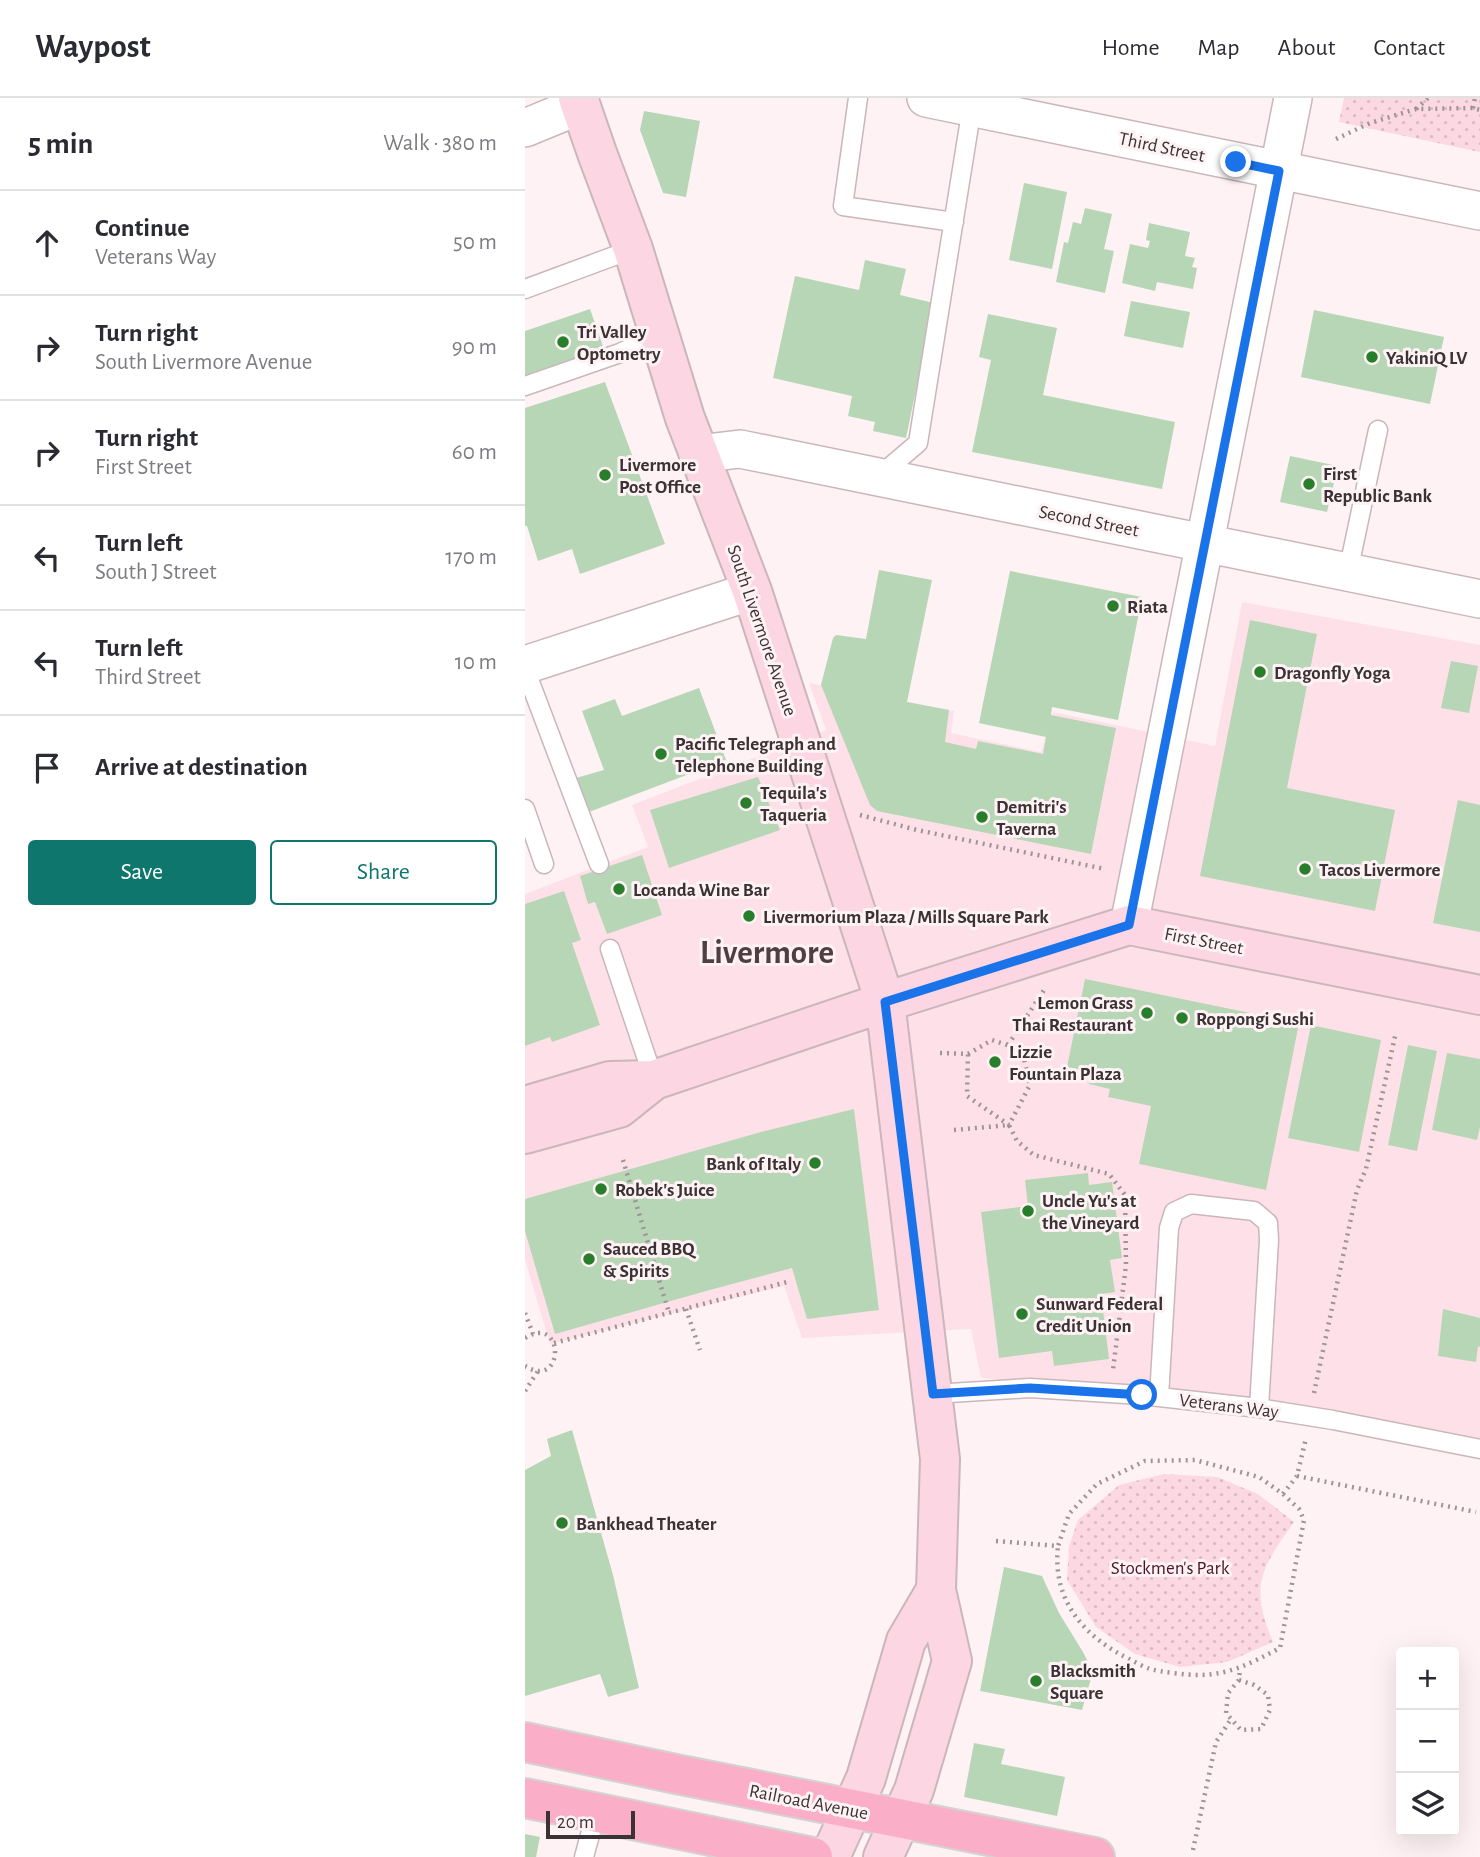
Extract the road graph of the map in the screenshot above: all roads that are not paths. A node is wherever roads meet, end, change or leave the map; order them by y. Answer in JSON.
{"nodes":[{"id":1,"x":858,"y":98,"type":"edge"},
{"id":2,"x":926,"y":98,"type":"edge"},
{"id":3,"x":1293,"y":98,"type":"edge"},
{"id":4,"x":580,"y":102,"type":"edge"},
{"id":5,"x":972,"y":107,"type":"junction"},
{"id":6,"x":525,"y":128,"type":"edge"},
{"id":7,"x":1279,"y":171,"type":"junction"},
{"id":8,"x":1480,"y":211,"type":"edge"},
{"id":9,"x":954,"y":222,"type":"junction"},
{"id":10,"x":633,"y":248,"type":"junction"},
{"id":11,"x":525,"y":289,"type":"edge"},
{"id":12,"x":661,"y":334,"type":"junction"},
{"id":13,"x":525,"y":386,"type":"edge"},
{"id":14,"x":1378,"y":430,"type":"dead end"},
{"id":15,"x":698,"y":454,"type":"junction"},
{"id":16,"x":878,"y":477,"type":"junction"},
{"id":17,"x":1205,"y":543,"type":"junction"},
{"id":18,"x":1348,"y":572,"type":"junction"},
{"id":19,"x":752,"y":591,"type":"junction"},
{"id":20,"x":1480,"y":599,"type":"edge"},
{"id":21,"x":525,"y":667,"type":"edge"},
{"id":22,"x":525,"y":810,"type":"edge"},
{"id":23,"x":544,"y":864,"type":"dead end"},
{"id":24,"x":599,"y":864,"type":"dead end"},
{"id":25,"x":1129,"y":925,"type":"junction"},
{"id":26,"x":610,"y":949,"type":"dead end"},
{"id":27,"x":1480,"y":995,"type":"edge"},
{"id":28,"x":885,"y":1002,"type":"junction"},
{"id":29,"x":654,"y":1080,"type":"junction"},
{"id":30,"x":525,"y":1106,"type":"edge"},
{"id":31,"x":525,"y":1134,"type":"edge"},
{"id":32,"x":933,"y":1394,"type":"junction"},
{"id":33,"x":1159,"y":1396,"type":"junction"},
{"id":34,"x":1259,"y":1408,"type":"junction"},
{"id":35,"x":1480,"y":1449,"type":"edge"},
{"id":36,"x":936,"y":1590,"type":"junction"},
{"id":37,"x":525,"y":1742,"type":"edge"},
{"id":38,"x":525,"y":1798,"type":"edge"},
{"id":39,"x":852,"y":1810,"type":"junction"},
{"id":40,"x":596,"y":1813,"type":"junction"},
{"id":41,"x":901,"y":1819,"type":"junction"},
{"id":42,"x":584,"y":1857,"type":"edge"},
{"id":43,"x":813,"y":1857,"type":"edge"},
{"id":44,"x":830,"y":1857,"type":"edge"},
{"id":45,"x":883,"y":1857,"type":"edge"},
{"id":46,"x":1094,"y":1857,"type":"edge"}],
"edges":[{"from":1,"to":9,"type":"lane"},
{"from":2,"to":5,"type":"street","name":"Third Street"},
{"from":3,"to":7,"type":"street"},
{"from":4,"to":6,"type":"street"},
{"from":4,"to":10,"type":"main road","name":"South Livermore Avenue"},
{"from":5,"to":7,"type":"street","name":"Third Street"},
{"from":5,"to":9,"type":"lane"},
{"from":7,"to":8,"type":"street","name":"Third Street"},
{"from":7,"to":17,"type":"street"},
{"from":9,"to":16,"type":"lane"},
{"from":10,"to":11,"type":"lane"},
{"from":10,"to":12,"type":"main road","name":"South Livermore Avenue"},
{"from":12,"to":13,"type":"lane"},
{"from":12,"to":15,"type":"main road","name":"South Livermore Avenue"},
{"from":14,"to":18,"type":"lane"},
{"from":15,"to":16,"type":"street","name":"Second Street"},
{"from":15,"to":19,"type":"main road","name":"South Livermore Avenue"},
{"from":16,"to":17,"type":"street","name":"Second Street"},
{"from":17,"to":18,"type":"street","name":"Second Street"},
{"from":17,"to":25,"type":"street"},
{"from":18,"to":20,"type":"street","name":"Second Street"},
{"from":19,"to":21,"type":"street"},
{"from":19,"to":28,"type":"main road","name":"South Livermore Avenue"},
{"from":21,"to":24,"type":"lane"},
{"from":22,"to":23,"type":"lane"},
{"from":25,"to":27,"type":"main road","name":"First Street"},
{"from":25,"to":28,"type":"main road","name":"First Street"},
{"from":26,"to":29,"type":"lane"},
{"from":28,"to":29,"type":"main road","name":"First Street"},
{"from":28,"to":32,"type":"main road","name":"South Livermore Avenue"},
{"from":29,"to":30,"type":"main road","name":"First Street"},
{"from":29,"to":31,"type":"main road","name":"First Street"},
{"from":32,"to":33,"type":"lane","name":"Veterans Way"},
{"from":32,"to":36,"type":"main road","name":"South Livermore Avenue"},
{"from":33,"to":34,"type":"lane","name":"Veterans Way"},
{"from":33,"to":34,"type":"lane"},
{"from":34,"to":35,"type":"lane","name":"Veterans Way"},
{"from":36,"to":39,"type":"main road","name":"South Livermore Avenue"},
{"from":36,"to":41,"type":"main road","name":"South Livermore Avenue"},
{"from":37,"to":39,"type":"main road","name":"Railroad Avenue"},
{"from":38,"to":40,"type":"main road"},
{"from":39,"to":41,"type":"main road","name":"Railroad Avenue"},
{"from":39,"to":44,"type":"main road","name":"South Livermore Avenue"},
{"from":40,"to":42,"type":"lane"},
{"from":40,"to":43,"type":"main road"},
{"from":41,"to":45,"type":"main road","name":"South Livermore Avenue"},
{"from":41,"to":46,"type":"main road","name":"Railroad Avenue"}]}
